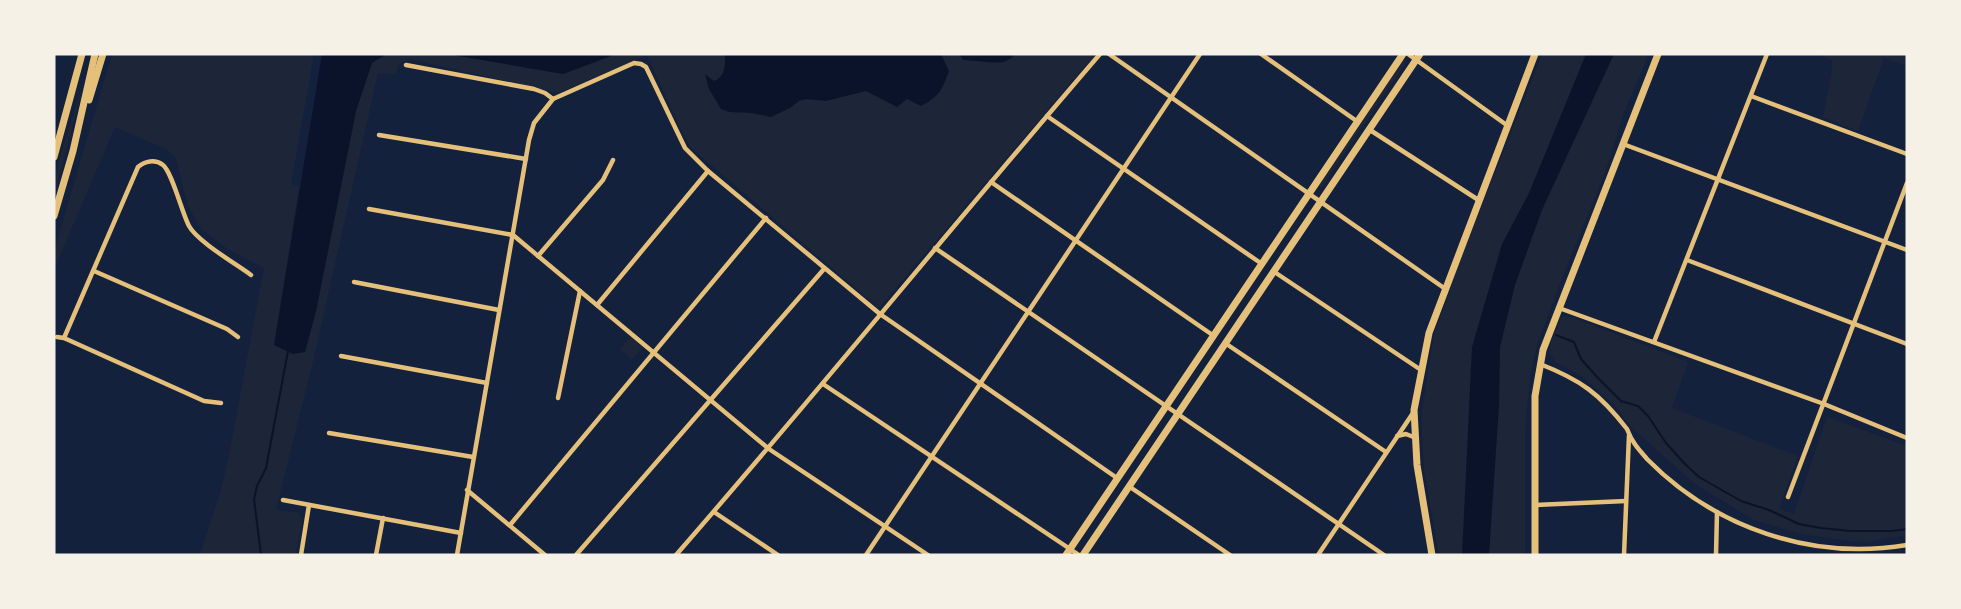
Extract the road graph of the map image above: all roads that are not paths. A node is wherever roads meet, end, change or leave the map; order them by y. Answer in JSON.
{"nodes":[{"id":1,"x":82,"y":54,"type":"edge"},
{"id":2,"x":95,"y":54,"type":"edge"},
{"id":3,"x":103,"y":54,"type":"edge"},
{"id":4,"x":1100,"y":54,"type":"edge"},
{"id":5,"x":1109,"y":54,"type":"edge"},
{"id":6,"x":1200,"y":54,"type":"edge"},
{"id":7,"x":1261,"y":54,"type":"edge"},
{"id":8,"x":1403,"y":54,"type":"edge"},
{"id":9,"x":1408,"y":54,"type":"edge"},
{"id":10,"x":1535,"y":54,"type":"edge"},
{"id":11,"x":1658,"y":54,"type":"edge"},
{"id":12,"x":1767,"y":54,"type":"edge"},
{"id":13,"x":1418,"y":57,"type":"edge"},
{"id":14,"x":406,"y":65,"type":"dead end"},
{"id":15,"x":1751,"y":96,"type":"junction"},
{"id":16,"x":1171,"y":97,"type":"junction"},
{"id":17,"x":553,"y":99,"type":"junction"},
{"id":18,"x":1047,"y":116,"type":"junction"},
{"id":19,"x":1358,"y":122,"type":"junction"},
{"id":20,"x":1508,"y":126,"type":"junction"},
{"id":21,"x":1370,"y":130,"type":"junction"},
{"id":22,"x":379,"y":135,"type":"dead end"},
{"id":23,"x":1623,"y":144,"type":"junction"},
{"id":24,"x":73,"y":151,"type":"junction"},
{"id":25,"x":1907,"y":154,"type":"edge"},
{"id":26,"x":54,"y":157,"type":"edge"},
{"id":27,"x":526,"y":159,"type":"junction"},
{"id":28,"x":613,"y":160,"type":"dead end"},
{"id":29,"x":1124,"y":168,"type":"junction"},
{"id":30,"x":708,"y":171,"type":"junction"},
{"id":31,"x":1718,"y":180,"type":"junction"},
{"id":32,"x":991,"y":182,"type":"junction"},
{"id":33,"x":1907,"y":183,"type":"edge"},
{"id":34,"x":1310,"y":194,"type":"junction"},
{"id":35,"x":1320,"y":201,"type":"junction"},
{"id":36,"x":1480,"y":201,"type":"junction"},
{"id":37,"x":369,"y":209,"type":"dead end"},
{"id":38,"x":54,"y":216,"type":"edge"},
{"id":39,"x":766,"y":218,"type":"junction"},
{"id":40,"x":513,"y":235,"type":"junction"},
{"id":41,"x":1076,"y":240,"type":"junction"},
{"id":42,"x":1885,"y":242,"type":"junction"},
{"id":43,"x":935,"y":248,"type":"junction"},
{"id":44,"x":1907,"y":250,"type":"edge"},
{"id":45,"x":538,"y":256,"type":"junction"},
{"id":46,"x":1687,"y":260,"type":"junction"},
{"id":47,"x":1263,"y":264,"type":"junction"},
{"id":48,"x":824,"y":269,"type":"junction"},
{"id":49,"x":94,"y":271,"type":"junction"},
{"id":50,"x":1273,"y":271,"type":"junction"},
{"id":51,"x":251,"y":275,"type":"dead end"},
{"id":52,"x":354,"y":282,"type":"dead end"},
{"id":53,"x":1444,"y":288,"type":"junction"},
{"id":54,"x":580,"y":291,"type":"junction"},
{"id":55,"x":597,"y":305,"type":"junction"},
{"id":56,"x":1558,"y":308,"type":"junction"},
{"id":57,"x":499,"y":310,"type":"junction"},
{"id":58,"x":1028,"y":311,"type":"junction"},
{"id":59,"x":880,"y":314,"type":"junction"},
{"id":60,"x":1854,"y":323,"type":"junction"},
{"id":61,"x":1214,"y":336,"type":"junction"},
{"id":62,"x":57,"y":337,"type":"dead end"},
{"id":63,"x":64,"y":338,"type":"junction"},
{"id":64,"x":238,"y":338,"type":"dead end"},
{"id":65,"x":1654,"y":342,"type":"junction"},
{"id":66,"x":1225,"y":343,"type":"junction"},
{"id":67,"x":1907,"y":344,"type":"edge"},
{"id":68,"x":654,"y":353,"type":"junction"},
{"id":69,"x":341,"y":356,"type":"dead end"},
{"id":70,"x":1540,"y":364,"type":"junction"},
{"id":71,"x":1421,"y":370,"type":"junction"},
{"id":72,"x":487,"y":383,"type":"junction"},
{"id":73,"x":980,"y":383,"type":"junction"},
{"id":74,"x":824,"y":384,"type":"junction"},
{"id":75,"x":558,"y":398,"type":"dead end"},
{"id":76,"x":711,"y":400,"type":"junction"},
{"id":77,"x":221,"y":403,"type":"dead end"},
{"id":78,"x":1824,"y":404,"type":"junction"},
{"id":79,"x":1167,"y":406,"type":"junction"},
{"id":80,"x":1414,"y":410,"type":"junction"},
{"id":81,"x":1178,"y":414,"type":"junction"},
{"id":82,"x":1629,"y":432,"type":"junction"},
{"id":83,"x":329,"y":433,"type":"dead end"},
{"id":84,"x":1397,"y":436,"type":"junction"},
{"id":85,"x":1416,"y":438,"type":"junction"},
{"id":86,"x":1907,"y":438,"type":"edge"},
{"id":87,"x":769,"y":448,"type":"junction"},
{"id":88,"x":1386,"y":453,"type":"junction"},
{"id":89,"x":932,"y":456,"type":"junction"},
{"id":90,"x":473,"y":457,"type":"junction"},
{"id":91,"x":1117,"y":478,"type":"junction"},
{"id":92,"x":1130,"y":487,"type":"junction"},
{"id":93,"x":467,"y":490,"type":"junction"},
{"id":94,"x":1788,"y":497,"type":"dead end"},
{"id":95,"x":284,"y":500,"type":"dead end"},
{"id":96,"x":1626,"y":501,"type":"junction"},
{"id":97,"x":309,"y":505,"type":"junction"},
{"id":98,"x":1535,"y":505,"type":"junction"},
{"id":99,"x":714,"y":512,"type":"junction"},
{"id":100,"x":1717,"y":512,"type":"junction"},
{"id":101,"x":383,"y":518,"type":"junction"},
{"id":102,"x":1338,"y":524,"type":"junction"},
{"id":103,"x":510,"y":525,"type":"junction"},
{"id":104,"x":885,"y":526,"type":"junction"},
{"id":105,"x":461,"y":532,"type":"junction"},
{"id":106,"x":1907,"y":545,"type":"edge"},
{"id":107,"x":536,"y":547,"type":"junction"},
{"id":108,"x":1819,"y":547,"type":"junction"},
{"id":109,"x":1068,"y":552,"type":"edge"},
{"id":110,"x":1819,"y":554,"type":"edge"},
{"id":111,"x":301,"y":555,"type":"edge"},
{"id":112,"x":376,"y":555,"type":"edge"},
{"id":113,"x":457,"y":555,"type":"edge"},
{"id":114,"x":535,"y":555,"type":"edge"},
{"id":115,"x":545,"y":555,"type":"edge"},
{"id":116,"x":576,"y":555,"type":"edge"},
{"id":117,"x":676,"y":555,"type":"edge"},
{"id":118,"x":778,"y":555,"type":"edge"},
{"id":119,"x":866,"y":555,"type":"edge"},
{"id":120,"x":928,"y":555,"type":"edge"},
{"id":121,"x":1078,"y":555,"type":"edge"},
{"id":122,"x":1083,"y":555,"type":"edge"},
{"id":123,"x":1230,"y":555,"type":"edge"},
{"id":124,"x":1318,"y":555,"type":"edge"},
{"id":125,"x":1383,"y":555,"type":"edge"},
{"id":126,"x":1432,"y":555,"type":"edge"},
{"id":127,"x":1535,"y":555,"type":"edge"},
{"id":128,"x":1624,"y":555,"type":"edge"},
{"id":129,"x":1716,"y":555,"type":"edge"}],
"edges":[{"from":1,"to":26,"type":"main road"},
{"from":2,"to":24,"type":"main road"},
{"from":3,"to":24,"type":"main road"},
{"from":4,"to":18,"type":"street"},
{"from":5,"to":16,"type":"street"},
{"from":6,"to":16,"type":"street"},
{"from":7,"to":19,"type":"street"},
{"from":8,"to":19,"type":"main road"},
{"from":9,"to":13,"type":"street"},
{"from":10,"to":20,"type":"main road"},
{"from":11,"to":23,"type":"main road"},
{"from":12,"to":15,"type":"street"},
{"from":13,"to":20,"type":"street"},
{"from":13,"to":21,"type":"main road"},
{"from":14,"to":17,"type":"street"},
{"from":15,"to":25,"type":"street"},
{"from":15,"to":31,"type":"street"},
{"from":16,"to":29,"type":"street"},
{"from":16,"to":34,"type":"street"},
{"from":17,"to":27,"type":"street"},
{"from":17,"to":30,"type":"street"},
{"from":18,"to":29,"type":"street"},
{"from":18,"to":32,"type":"street"},
{"from":19,"to":34,"type":"main road"},
{"from":20,"to":36,"type":"main road"},
{"from":21,"to":35,"type":"main road"},
{"from":21,"to":36,"type":"street"},
{"from":22,"to":27,"type":"street"},
{"from":23,"to":31,"type":"street"},
{"from":23,"to":56,"type":"main road"},
{"from":24,"to":38,"type":"main road"},
{"from":27,"to":40,"type":"street"},
{"from":28,"to":45,"type":"street"},
{"from":29,"to":41,"type":"street"},
{"from":29,"to":47,"type":"street"},
{"from":30,"to":39,"type":"street"},
{"from":30,"to":55,"type":"street"},
{"from":31,"to":42,"type":"street"},
{"from":31,"to":46,"type":"street"},
{"from":32,"to":41,"type":"street"},
{"from":32,"to":43,"type":"street"},
{"from":33,"to":42,"type":"street"},
{"from":34,"to":35,"type":"street"},
{"from":34,"to":47,"type":"main road"},
{"from":35,"to":50,"type":"main road"},
{"from":35,"to":53,"type":"street"},
{"from":36,"to":53,"type":"main road"},
{"from":37,"to":40,"type":"street"},
{"from":39,"to":48,"type":"street"},
{"from":39,"to":68,"type":"street"},
{"from":40,"to":45,"type":"street"},
{"from":40,"to":57,"type":"street"},
{"from":41,"to":58,"type":"street"},
{"from":41,"to":61,"type":"street"},
{"from":42,"to":44,"type":"street"},
{"from":42,"to":60,"type":"street"},
{"from":43,"to":58,"type":"street"},
{"from":43,"to":59,"type":"street"},
{"from":45,"to":54,"type":"street"},
{"from":46,"to":60,"type":"street"},
{"from":46,"to":65,"type":"street"},
{"from":47,"to":61,"type":"main road"},
{"from":48,"to":59,"type":"street"},
{"from":48,"to":76,"type":"street"},
{"from":49,"to":51,"type":"street"},
{"from":49,"to":63,"type":"street"},
{"from":49,"to":64,"type":"street"},
{"from":50,"to":66,"type":"main road"},
{"from":50,"to":71,"type":"street"},
{"from":52,"to":57,"type":"street"},
{"from":53,"to":71,"type":"main road"},
{"from":54,"to":55,"type":"street"},
{"from":54,"to":75,"type":"street"},
{"from":55,"to":68,"type":"street"},
{"from":56,"to":65,"type":"street"},
{"from":56,"to":70,"type":"main road"},
{"from":57,"to":72,"type":"street"},
{"from":58,"to":73,"type":"street"},
{"from":58,"to":79,"type":"street"},
{"from":59,"to":73,"type":"street"},
{"from":59,"to":74,"type":"street"},
{"from":60,"to":67,"type":"street"},
{"from":60,"to":78,"type":"street"},
{"from":61,"to":79,"type":"main road"},
{"from":62,"to":63,"type":"street"},
{"from":63,"to":77,"type":"street"},
{"from":65,"to":78,"type":"street"},
{"from":66,"to":81,"type":"main road"},
{"from":66,"to":88,"type":"street"},
{"from":68,"to":76,"type":"street"},
{"from":68,"to":103,"type":"street"},
{"from":69,"to":72,"type":"street"},
{"from":70,"to":82,"type":"street"},
{"from":70,"to":98,"type":"main road"},
{"from":71,"to":80,"type":"main road"},
{"from":72,"to":90,"type":"street"},
{"from":73,"to":89,"type":"street"},
{"from":73,"to":91,"type":"street"},
{"from":74,"to":87,"type":"street"},
{"from":74,"to":89,"type":"street"},
{"from":76,"to":87,"type":"street"},
{"from":76,"to":116,"type":"street"},
{"from":78,"to":86,"type":"street"},
{"from":78,"to":94,"type":"street"},
{"from":79,"to":81,"type":"street"},
{"from":79,"to":91,"type":"main road"},
{"from":80,"to":84,"type":"street"},
{"from":80,"to":85,"type":"main road"},
{"from":81,"to":92,"type":"main road"},
{"from":81,"to":102,"type":"street"},
{"from":82,"to":96,"type":"street"},
{"from":82,"to":100,"type":"street"},
{"from":83,"to":90,"type":"street"},
{"from":84,"to":85,"type":"street"},
{"from":84,"to":88,"type":"street"},
{"from":85,"to":126,"type":"main road"},
{"from":87,"to":99,"type":"street"},
{"from":87,"to":104,"type":"street"},
{"from":88,"to":102,"type":"street"},
{"from":89,"to":104,"type":"street"},
{"from":89,"to":109,"type":"street"},
{"from":90,"to":93,"type":"street"},
{"from":91,"to":109,"type":"main road"},
{"from":92,"to":122,"type":"main road"},
{"from":92,"to":123,"type":"street"},
{"from":93,"to":103,"type":"street"},
{"from":93,"to":105,"type":"street"},
{"from":95,"to":97,"type":"street"},
{"from":96,"to":98,"type":"street"},
{"from":96,"to":128,"type":"street"},
{"from":97,"to":101,"type":"street"},
{"from":97,"to":111,"type":"street"},
{"from":98,"to":127,"type":"main road"},
{"from":99,"to":117,"type":"street"},
{"from":99,"to":118,"type":"street"},
{"from":100,"to":108,"type":"street"},
{"from":100,"to":129,"type":"street"},
{"from":101,"to":105,"type":"street"},
{"from":101,"to":112,"type":"street"},
{"from":102,"to":124,"type":"street"},
{"from":102,"to":125,"type":"street"},
{"from":103,"to":107,"type":"street"},
{"from":104,"to":119,"type":"street"},
{"from":104,"to":120,"type":"street"},
{"from":105,"to":113,"type":"street"},
{"from":106,"to":108,"type":"street"},
{"from":107,"to":114,"type":"street"},
{"from":107,"to":115,"type":"street"},
{"from":108,"to":110,"type":"street"},
{"from":109,"to":121,"type":"street"}]}
